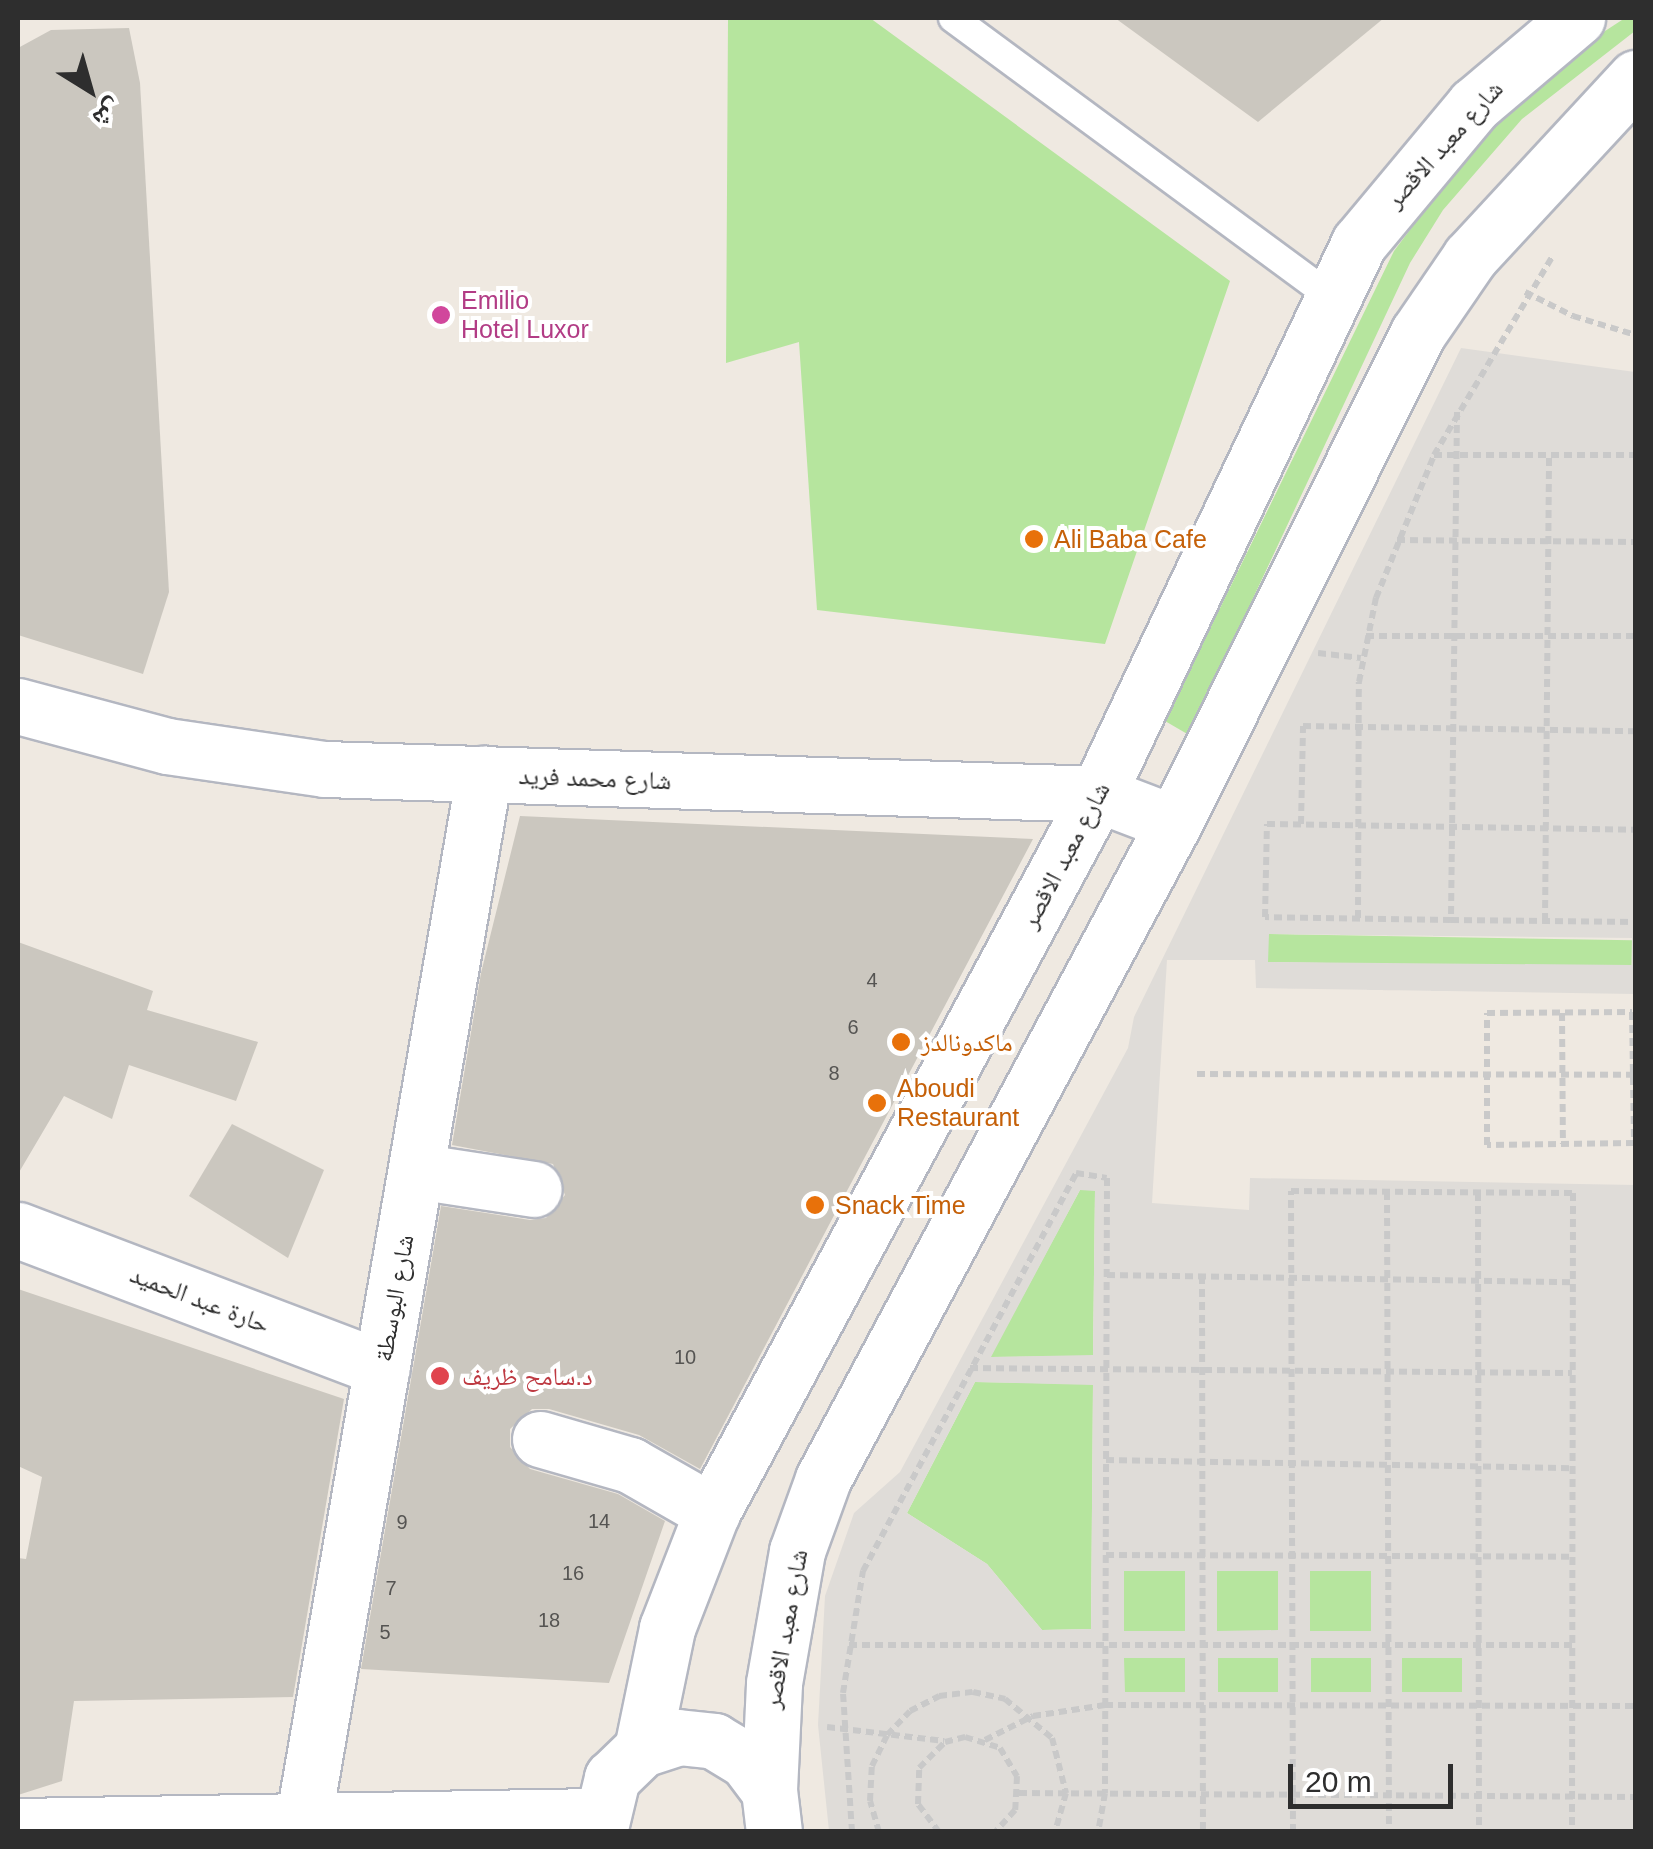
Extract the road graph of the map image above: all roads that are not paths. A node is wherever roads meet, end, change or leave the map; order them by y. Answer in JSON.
{"nodes":[{"id":1,"x":952,"y":18,"type":"edge"},
{"id":2,"x":1577,"y":18,"type":"edge"},
{"id":3,"x":1636,"y":78,"type":"edge"},
{"id":4,"x":1330,"y":297,"type":"junction"},
{"id":5,"x":18,"y":706,"type":"edge"},
{"id":6,"x":484,"y":774,"type":"junction"},
{"id":7,"x":1098,"y":794,"type":"junction"},
{"id":8,"x":1174,"y":823,"type":"junction"},
{"id":9,"x":416,"y":1171,"type":"junction"},
{"id":10,"x":534,"y":1190,"type":"dead end"},
{"id":11,"x":18,"y":1230,"type":"edge"},
{"id":12,"x":382,"y":1368,"type":"junction"},
{"id":13,"x":540,"y":1439,"type":"dead end"},
{"id":14,"x":712,"y":1512,"type":"junction"},
{"id":15,"x":642,"y":1749,"type":"junction"},
{"id":16,"x":772,"y":1811,"type":"edge"},
{"id":17,"x":303,"y":1822,"type":"junction"},
{"id":18,"x":530,"y":1824,"type":"edge"},
{"id":19,"x":598,"y":1824,"type":"edge"},
{"id":20,"x":18,"y":1826,"type":"edge"}],
"edges":[{"from":1,"to":4,"type":"lane"},
{"from":2,"to":4,"type":"main road","name":"شارع معبد الاقصر"},
{"from":3,"to":8,"type":"main road","name":"شارع معبد الاقصر"},
{"from":4,"to":7,"type":"main road","name":"شارع معبد الاقصر"},
{"from":5,"to":6,"type":"main road","name":"شارع محمد فريد"},
{"from":6,"to":7,"type":"main road","name":"شارع محمد فريد"},
{"from":6,"to":9,"type":"main road","name":"شارع البوسطة"},
{"from":7,"to":8,"type":"main road","name":"شارع محمد فريد"},
{"from":7,"to":14,"type":"main road","name":"شارع معبد الاقصر"},
{"from":8,"to":16,"type":"main road","name":"شارع معبد الاقصر"},
{"from":9,"to":10,"type":"main road"},
{"from":9,"to":12,"type":"main road","name":"شارع البوسطة"},
{"from":11,"to":12,"type":"main road","name":"حارة عبد الحميد"},
{"from":12,"to":17,"type":"main road","name":"شارع البوسطة"},
{"from":13,"to":14,"type":"main road"},
{"from":14,"to":15,"type":"main road","name":"شارع معبد الاقصر"},
{"from":15,"to":16,"type":"main road"},
{"from":15,"to":19,"type":"main road"},
{"from":17,"to":18,"type":"main road"},
{"from":17,"to":20,"type":"main road"},
{"from":18,"to":19,"type":"main road"}]}
